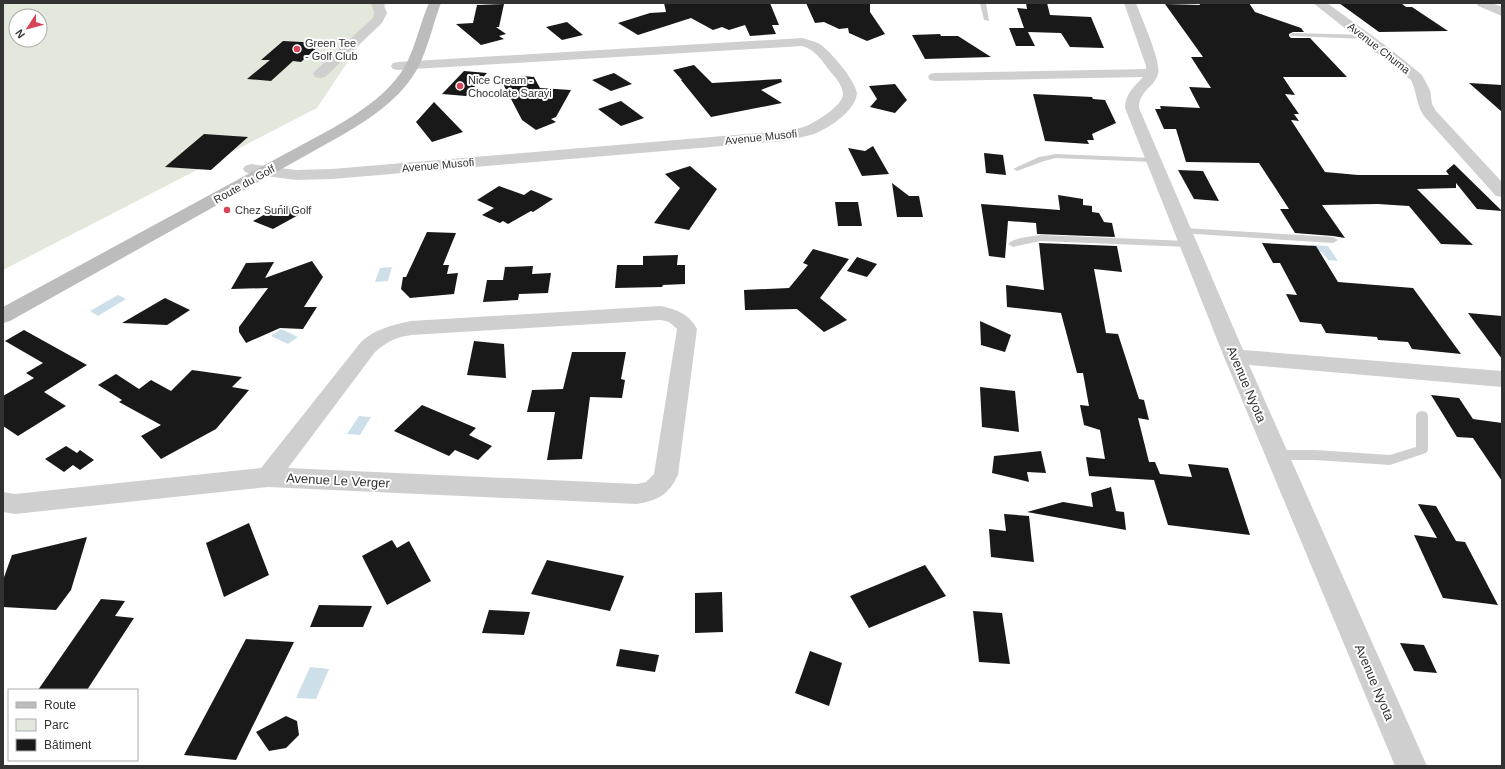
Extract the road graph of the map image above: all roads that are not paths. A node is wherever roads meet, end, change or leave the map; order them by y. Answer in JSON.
{"nodes":[{"id":1,"x":377,"y":3,"type":"edge"},
{"id":2,"x":424,"y":3,"type":"edge"},
{"id":3,"x":434,"y":3,"type":"edge"},
{"id":4,"x":983,"y":3,"type":"edge"},
{"id":5,"x":1130,"y":3,"type":"edge"},
{"id":6,"x":1320,"y":3,"type":"edge"},
{"id":7,"x":1482,"y":3,"type":"edge"},
{"id":8,"x":1502,"y":12,"type":"edge"},
{"id":9,"x":987,"y":20,"type":"dead end"},
{"id":10,"x":1293,"y":35,"type":"dead end"},
{"id":11,"x":1366,"y":37,"type":"junction"},
{"id":12,"x":405,"y":66,"type":"junction"},
{"id":13,"x":1152,"y":73,"type":"junction"},
{"id":14,"x":320,"y":74,"type":"dead end"},
{"id":15,"x":934,"y":77,"type":"dead end"},
{"id":16,"x":1153,"y":160,"type":"junction"},
{"id":17,"x":1017,"y":169,"type":"dead end"},
{"id":18,"x":258,"y":171,"type":"junction"},
{"id":19,"x":1502,"y":192,"type":"edge"},
{"id":20,"x":1186,"y":237,"type":"junction"},
{"id":21,"x":1333,"y":240,"type":"dead end"},
{"id":22,"x":1013,"y":244,"type":"dead end"},
{"id":23,"x":3,"y":301,"type":"edge"},
{"id":24,"x":3,"y":316,"type":"edge"},
{"id":25,"x":1236,"y":357,"type":"junction"},
{"id":26,"x":1502,"y":379,"type":"edge"},
{"id":27,"x":1422,"y":415,"type":"dead end"},
{"id":28,"x":1277,"y":455,"type":"junction"},
{"id":29,"x":268,"y":477,"type":"junction"},
{"id":30,"x":3,"y":502,"type":"edge"},
{"id":31,"x":1411,"y":766,"type":"edge"}],
"edges":[{"from":1,"to":14,"type":"street"},
{"from":2,"to":12,"type":"main road"},
{"from":3,"to":12,"type":"main road","name":"Route du Golf"},
{"from":4,"to":9,"type":"lane"},
{"from":5,"to":13,"type":"street"},
{"from":6,"to":11,"type":"street","name":"Avenue Chuma"},
{"from":7,"to":8,"type":"street"},
{"from":10,"to":11,"type":"lane"},
{"from":11,"to":19,"type":"street","name":"Avenue Chuma"},
{"from":12,"to":18,"type":"main road","name":"Route du Golf"},
{"from":12,"to":18,"type":"street","name":"Avenue Musofi"},
{"from":13,"to":15,"type":"street"},
{"from":13,"to":16,"type":"street","name":"Avenue Nyota"},
{"from":16,"to":17,"type":"lane"},
{"from":16,"to":20,"type":"street","name":"Avenue Nyota"},
{"from":18,"to":23,"type":"main road"},
{"from":18,"to":24,"type":"main road","name":"Route du Golf"},
{"from":20,"to":21,"type":"lane"},
{"from":20,"to":22,"type":"lane"},
{"from":20,"to":25,"type":"street","name":"Avenue Nyota"},
{"from":25,"to":26,"type":"street"},
{"from":25,"to":28,"type":"street","name":"Avenue Nyota"},
{"from":27,"to":28,"type":"lane"},
{"from":28,"to":31,"type":"street","name":"Avenue Nyota"},
{"from":29,"to":29,"type":"street","name":"Avenue Le Verger"},
{"from":29,"to":30,"type":"street","name":"Avenue Le Verger"}]}
